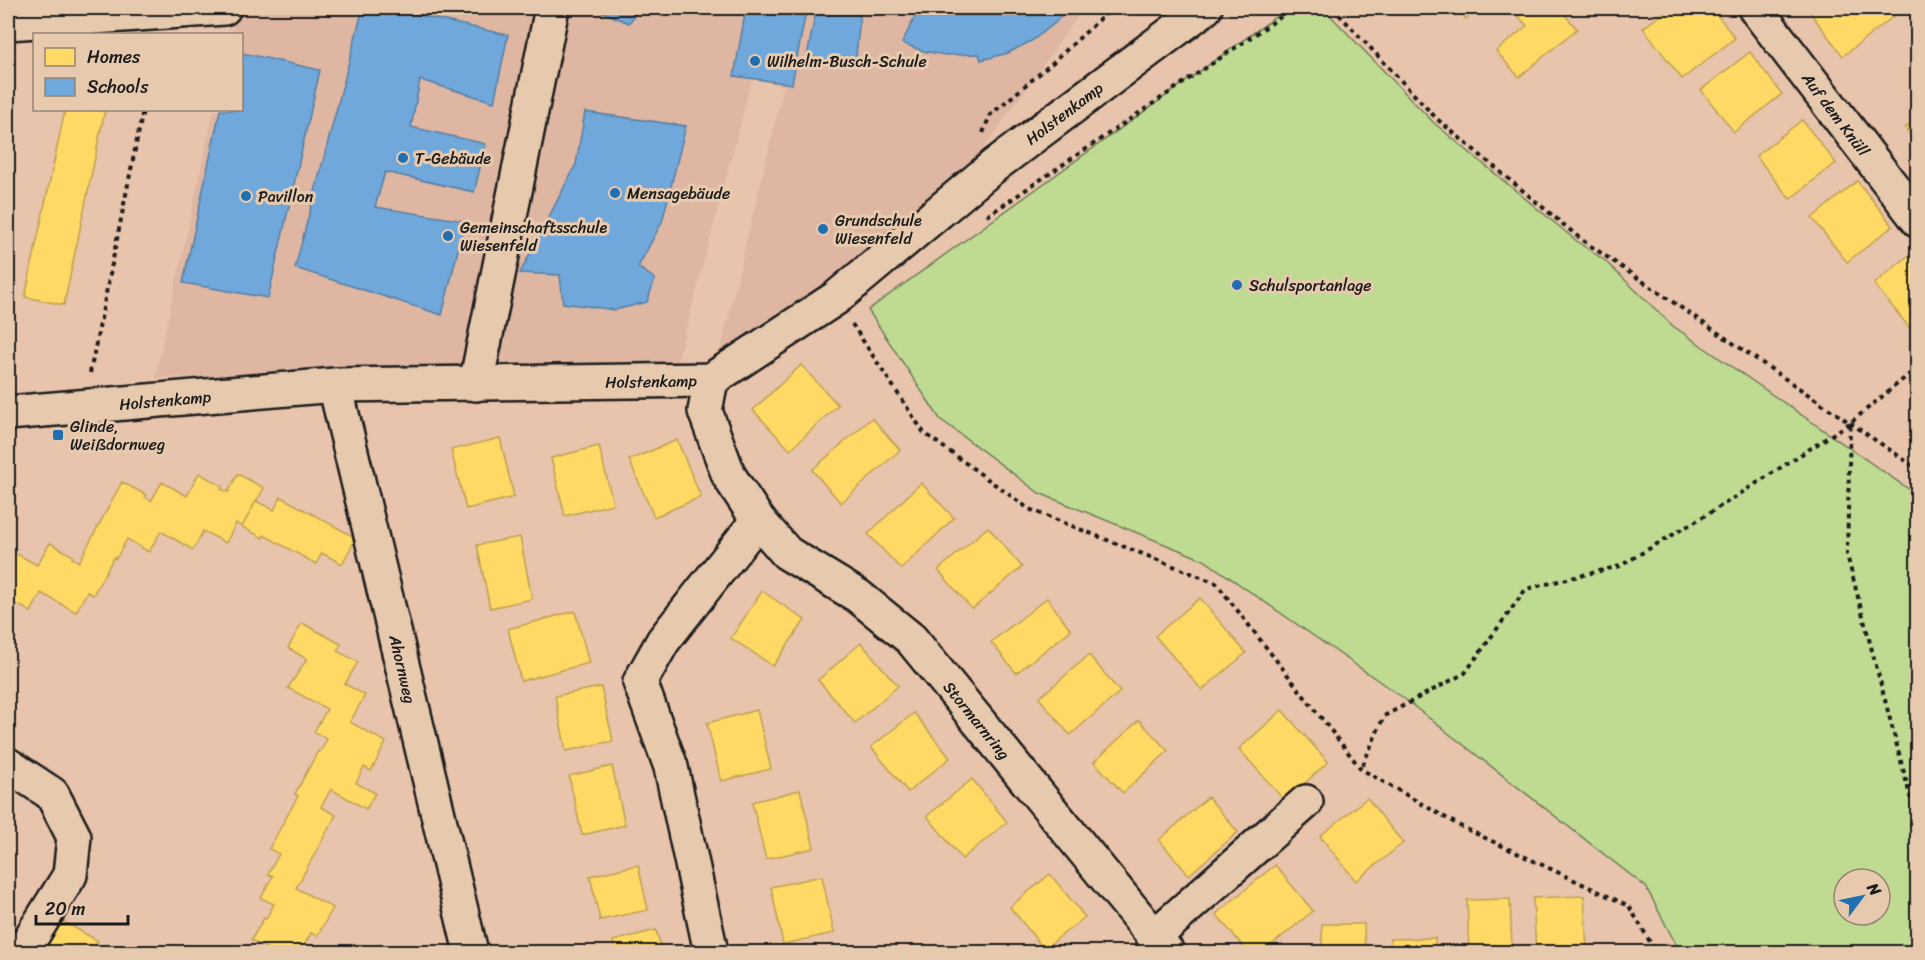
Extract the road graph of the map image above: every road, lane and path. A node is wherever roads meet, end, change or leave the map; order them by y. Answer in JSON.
{"nodes":[{"id":1,"x":224,"y":8,"type":"edge"},
{"id":2,"x":552,"y":8,"type":"edge"},
{"id":3,"x":1112,"y":8,"type":"edge"},
{"id":4,"x":1205,"y":8,"type":"edge"},
{"id":5,"x":1294,"y":8,"type":"edge"},
{"id":6,"x":1333,"y":8,"type":"edge"},
{"id":7,"x":1755,"y":8,"type":"edge"},
{"id":8,"x":8,"y":24,"type":"edge"},
{"id":9,"x":143,"y":111,"type":"edge"},
{"id":10,"x":982,"y":135,"type":"dead end"},
{"id":11,"x":1917,"y":219,"type":"edge"},
{"id":12,"x":982,"y":220,"type":"dead end"},
{"id":13,"x":836,"y":298,"type":"junction"},
{"id":14,"x":1917,"y":367,"type":"edge"},
{"id":15,"x":711,"y":380,"type":"junction"},
{"id":16,"x":476,"y":384,"type":"junction"},
{"id":17,"x":335,"y":385,"type":"junction"},
{"id":18,"x":83,"y":407,"type":"junction"},
{"id":19,"x":8,"y":413,"type":"edge"},
{"id":20,"x":1850,"y":423,"type":"junction"},
{"id":21,"x":1917,"y":469,"type":"edge"},
{"id":22,"x":758,"y":520,"type":"junction"},
{"id":23,"x":8,"y":765,"type":"edge"},
{"id":24,"x":1361,"y":769,"type":"junction"},
{"id":25,"x":1306,"y":802,"type":"dead end"},
{"id":26,"x":1917,"y":826,"type":"edge"},
{"id":27,"x":1160,"y":945,"type":"edge"},
{"id":28,"x":22,"y":952,"type":"edge"},
{"id":29,"x":471,"y":952,"type":"edge"},
{"id":30,"x":711,"y":952,"type":"edge"},
{"id":31,"x":1656,"y":952,"type":"edge"}],
"edges":[{"from":1,"to":8,"type":"street"},
{"from":2,"to":16,"type":"street"},
{"from":3,"to":10,"type":"path"},
{"from":4,"to":13,"type":"street","name":"Holstenkamp"},
{"from":5,"to":12,"type":"path"},
{"from":6,"to":20,"type":"path"},
{"from":7,"to":11,"type":"street","name":"Auf dem Knüll"},
{"from":9,"to":18,"type":"path"},
{"from":13,"to":15,"type":"street","name":"Holstenkamp"},
{"from":13,"to":24,"type":"path"},
{"from":14,"to":20,"type":"path"},
{"from":15,"to":16,"type":"street","name":"Holstenkamp"},
{"from":15,"to":22,"type":"street","name":"Stormarnring"},
{"from":16,"to":17,"type":"street","name":"Holstenkamp"},
{"from":17,"to":18,"type":"street","name":"Holstenkamp"},
{"from":17,"to":29,"type":"street","name":"Ahornweg"},
{"from":18,"to":19,"type":"street","name":"Holstenkamp"},
{"from":20,"to":21,"type":"path"},
{"from":20,"to":24,"type":"path"},
{"from":20,"to":26,"type":"path"},
{"from":22,"to":27,"type":"street","name":"Stormarnring"},
{"from":22,"to":30,"type":"street"},
{"from":23,"to":28,"type":"street"},
{"from":24,"to":31,"type":"path"},
{"from":25,"to":27,"type":"street"}]}
